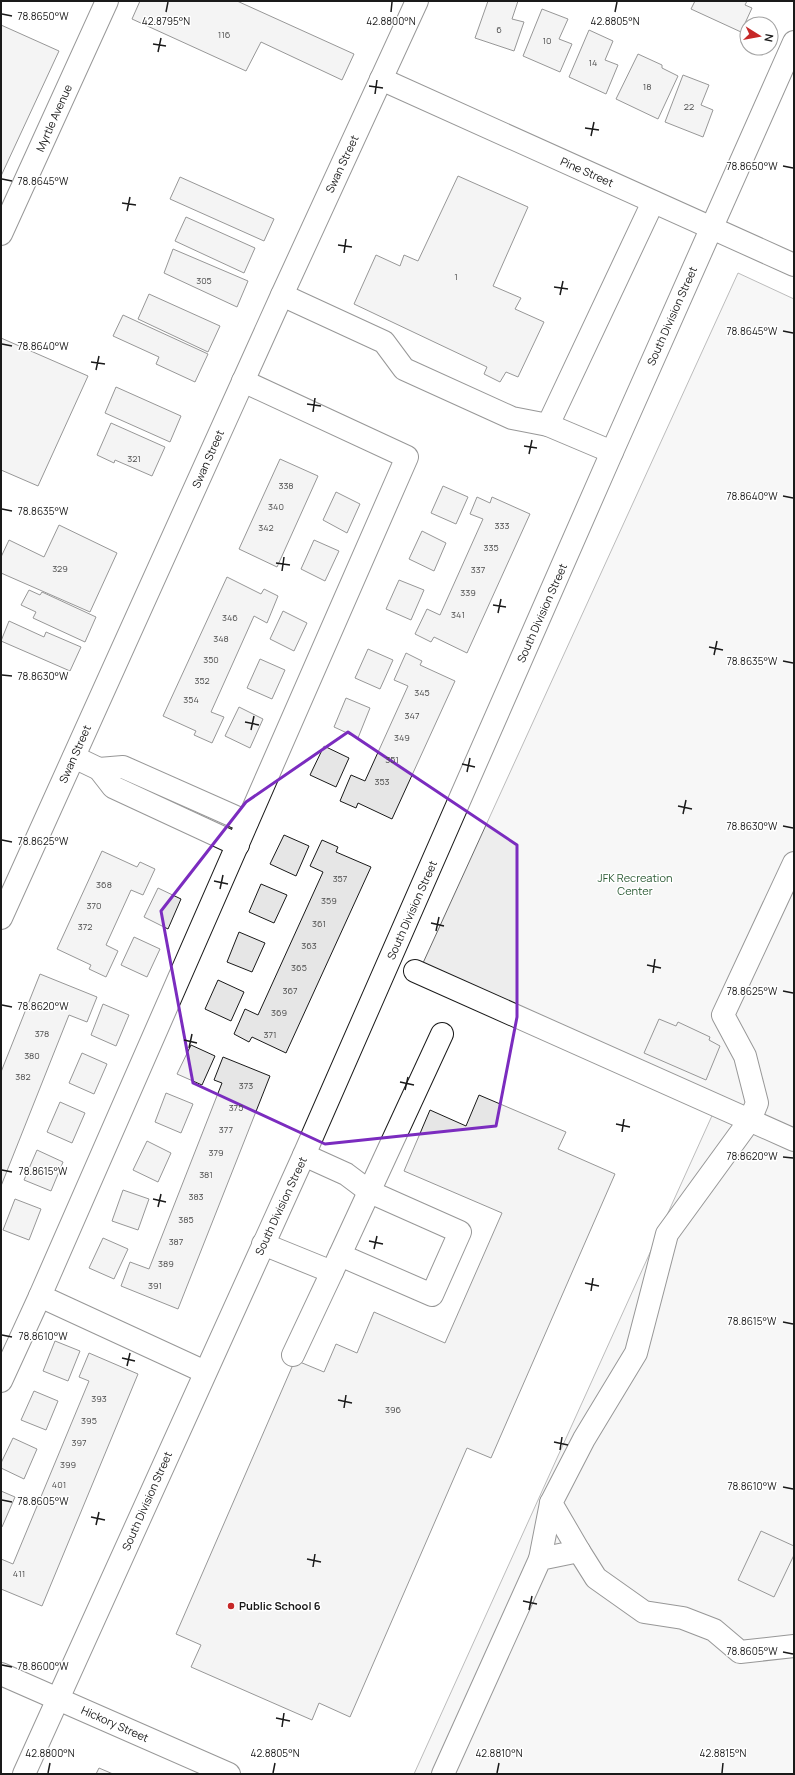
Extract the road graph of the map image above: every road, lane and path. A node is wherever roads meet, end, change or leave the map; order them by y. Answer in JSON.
{"nodes":[{"id":1,"x":106,"y":1,"type":"edge"},
{"id":2,"x":417,"y":1,"type":"edge"},
{"id":3,"x":794,"y":42,"type":"edge"},
{"id":4,"x":381,"y":79,"type":"junction"},
{"id":5,"x":653,"y":202,"type":"junction"},
{"id":6,"x":711,"y":228,"type":"junction"},
{"id":7,"x":1,"y":234,"type":"edge"},
{"id":8,"x":794,"y":264,"type":"edge"},
{"id":9,"x":282,"y":296,"type":"junction"},
{"id":10,"x":243,"y":381,"type":"junction"},
{"id":11,"x":548,"y":425,"type":"junction"},
{"id":12,"x":612,"y":452,"type":"junction"},
{"id":13,"x":74,"y":757,"type":"junction"},
{"id":14,"x":99,"y":769,"type":"junction"},
{"id":15,"x":247,"y":822,"type":"junction"},
{"id":16,"x":238,"y":845,"type":"junction"},
{"id":17,"x":794,"y":863,"type":"edge"},
{"id":18,"x":1,"y":918,"type":"edge"},
{"id":19,"x":416,"y":971,"type":"dead end"},
{"id":20,"x":442,"y":1034,"type":"dead end"},
{"id":21,"x":750,"y":1120,"type":"junction"},
{"id":22,"x":794,"y":1140,"type":"edge"},
{"id":23,"x":304,"y":1155,"type":"junction"},
{"id":24,"x":370,"y":1192,"type":"junction"},
{"id":25,"x":263,"y":1244,"type":"junction"},
{"id":26,"x":336,"y":1263,"type":"junction"},
{"id":27,"x":40,"y":1296,"type":"junction"},
{"id":28,"x":293,"y":1354,"type":"dead end"},
{"id":29,"x":205,"y":1372,"type":"junction"},
{"id":30,"x":1,"y":1381,"type":"edge"},
{"id":31,"x":551,"y":1503,"type":"junction"},
{"id":32,"x":579,"y":1551,"type":"junction"},
{"id":33,"x":540,"y":1559,"type":"junction"},
{"id":34,"x":794,"y":1646,"type":"edge"},
{"id":35,"x":1,"y":1674,"type":"edge"},
{"id":36,"x":58,"y":1699,"type":"junction"},
{"id":37,"x":24,"y":1774,"type":"edge"},
{"id":38,"x":229,"y":1774,"type":"edge"},
{"id":39,"x":444,"y":1774,"type":"edge"}],
"edges":[{"from":1,"to":7,"type":"street","name":"Myrtle Avenue"},
{"from":2,"to":4,"type":"street","name":"Swan Street"},
{"from":3,"to":6,"type":"street","name":"South Division Street"},
{"from":4,"to":5,"type":"street","name":"Pine Street"},
{"from":4,"to":9,"type":"street","name":"Swan Street"},
{"from":5,"to":6,"type":"street","name":"Pine Street"},
{"from":5,"to":11,"type":"street"},
{"from":6,"to":8,"type":"street","name":"Pine Street"},
{"from":6,"to":12,"type":"street","name":"South Division Street"},
{"from":9,"to":10,"type":"street","name":"Swan Street"},
{"from":9,"to":11,"type":"street"},
{"from":10,"to":13,"type":"street","name":"Swan Street"},
{"from":10,"to":15,"type":"street"},
{"from":11,"to":12,"type":"street"},
{"from":12,"to":23,"type":"street","name":"South Division Street"},
{"from":13,"to":14,"type":"street"},
{"from":13,"to":18,"type":"street","name":"Swan Street"},
{"from":14,"to":15,"type":"street"},
{"from":14,"to":16,"type":"street"},
{"from":15,"to":16,"type":"street"},
{"from":16,"to":27,"type":"street"},
{"from":17,"to":21,"type":"street"},
{"from":19,"to":21,"type":"street"},
{"from":20,"to":24,"type":"street"},
{"from":21,"to":22,"type":"street"},
{"from":21,"to":31,"type":"street"},
{"from":23,"to":24,"type":"street"},
{"from":23,"to":25,"type":"street","name":"South Division Street"},
{"from":24,"to":26,"type":"street"},
{"from":24,"to":26,"type":"street"},
{"from":25,"to":26,"type":"street"},
{"from":25,"to":29,"type":"street","name":"South Division Street"},
{"from":26,"to":28,"type":"street"},
{"from":27,"to":29,"type":"street"},
{"from":27,"to":30,"type":"street"},
{"from":29,"to":36,"type":"street","name":"South Division Street"},
{"from":31,"to":32,"type":"street"},
{"from":31,"to":33,"type":"street"},
{"from":32,"to":33,"type":"street"},
{"from":32,"to":34,"type":"street"},
{"from":33,"to":39,"type":"street"},
{"from":35,"to":36,"type":"street","name":"Hickory Street"},
{"from":36,"to":37,"type":"street","name":"South Division Street"},
{"from":36,"to":38,"type":"street","name":"Hickory Street"}]}
